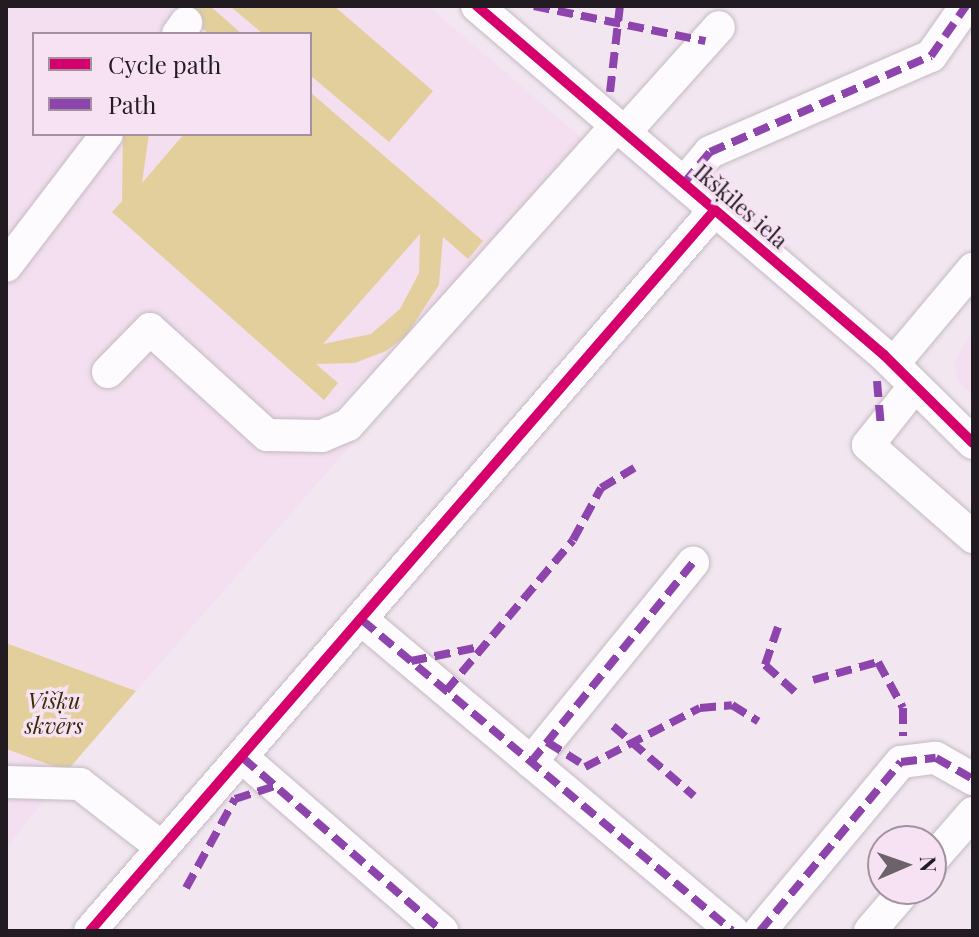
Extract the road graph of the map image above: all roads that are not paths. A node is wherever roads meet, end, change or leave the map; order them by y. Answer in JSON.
{"nodes":[{"id":1,"x":966,"y":6,"type":"edge"},
{"id":2,"x":483,"y":8,"type":"edge"},
{"id":3,"x":719,"y":27,"type":"dead end"},
{"id":4,"x":620,"y":129,"type":"junction"},
{"id":5,"x":105,"y":136,"type":"edge"},
{"id":6,"x":684,"y":183,"type":"junction"},
{"id":7,"x":714,"y":211,"type":"junction"},
{"id":8,"x":6,"y":266,"type":"edge"},
{"id":9,"x":973,"y":269,"type":"edge"},
{"id":10,"x":108,"y":372,"type":"dead end"},
{"id":11,"x":904,"y":375,"type":"junction"},
{"id":12,"x":973,"y":443,"type":"edge"},
{"id":13,"x":973,"y":537,"type":"edge"},
{"id":14,"x":693,"y":563,"type":"dead end"},
{"id":15,"x":362,"y":620,"type":"junction"},
{"id":16,"x":243,"y":758,"type":"junction"},
{"id":17,"x":531,"y":762,"type":"junction"},
{"id":18,"x":973,"y":779,"type":"edge"},
{"id":19,"x":6,"y":782,"type":"edge"},
{"id":20,"x":973,"y":813,"type":"edge"},
{"id":21,"x":947,"y":843,"type":"edge"},
{"id":22,"x":160,"y":846,"type":"junction"},
{"id":23,"x":892,"y":905,"type":"edge"},
{"id":24,"x":90,"y":931,"type":"edge"},
{"id":25,"x":442,"y":931,"type":"edge"},
{"id":26,"x":732,"y":931,"type":"edge"},
{"id":27,"x":760,"y":931,"type":"edge"},
{"id":28,"x":870,"y":931,"type":"edge"}],
"edges":[{"from":1,"to":6,"type":"street"},
{"from":2,"to":4,"type":"street","name":"Ikšķiles iela"},
{"from":3,"to":4,"type":"street"},
{"from":4,"to":6,"type":"street","name":"Ikšķiles iela"},
{"from":4,"to":10,"type":"street"},
{"from":5,"to":8,"type":"street"},
{"from":6,"to":7,"type":"street","name":"Ikšķiles iela"},
{"from":7,"to":11,"type":"street","name":"Ikšķiles iela"},
{"from":7,"to":15,"type":"street"},
{"from":9,"to":11,"type":"street"},
{"from":11,"to":12,"type":"street","name":"Ikšķiles iela"},
{"from":11,"to":13,"type":"street"},
{"from":14,"to":17,"type":"street"},
{"from":15,"to":16,"type":"street"},
{"from":15,"to":17,"type":"street"},
{"from":16,"to":22,"type":"street"},
{"from":16,"to":25,"type":"street"},
{"from":17,"to":26,"type":"street"},
{"from":18,"to":27,"type":"street"},
{"from":19,"to":22,"type":"street"},
{"from":20,"to":21,"type":"street"},
{"from":22,"to":24,"type":"street"},
{"from":23,"to":28,"type":"street"}]}
